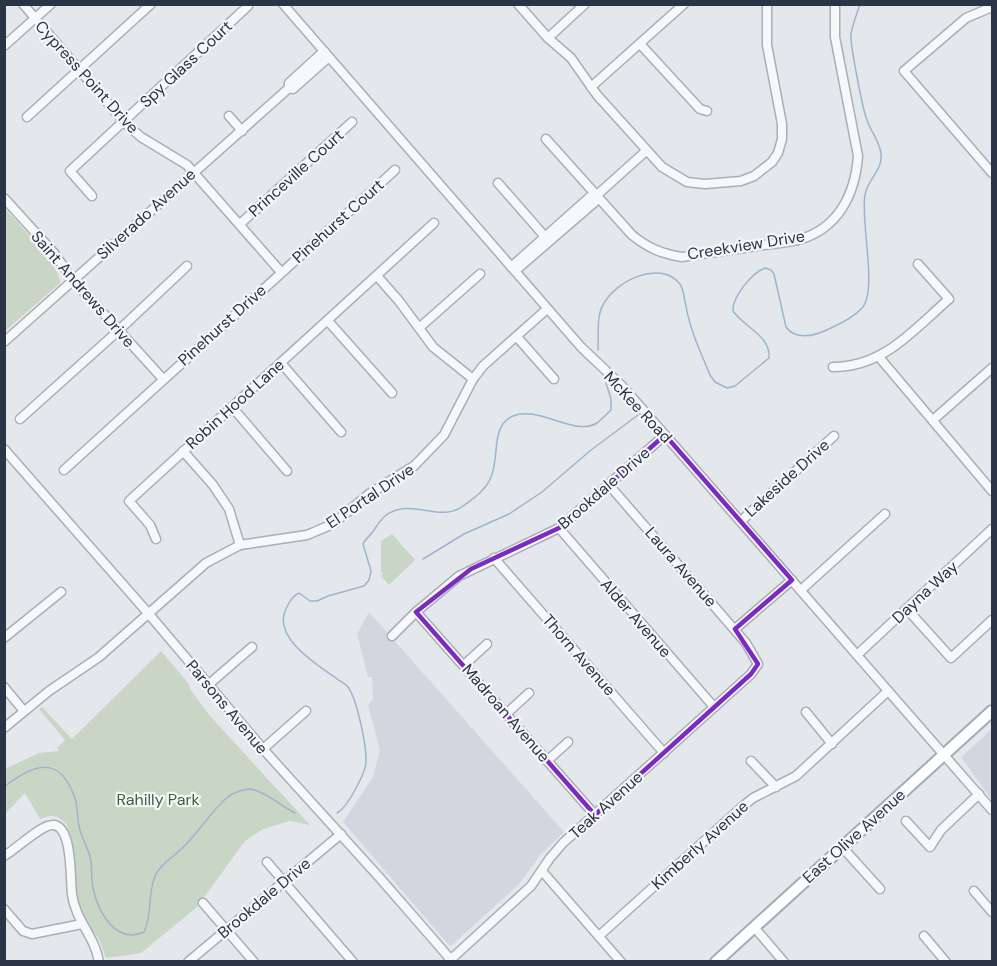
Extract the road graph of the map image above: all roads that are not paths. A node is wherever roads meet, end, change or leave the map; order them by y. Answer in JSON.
{"nodes":[{"id":1,"x":23,"y":4,"type":"edge"},
{"id":2,"x":51,"y":4,"type":"edge"},
{"id":3,"x":151,"y":4,"type":"edge"},
{"id":4,"x":283,"y":4,"type":"edge"},
{"id":5,"x":518,"y":4,"type":"edge"},
{"id":6,"x":585,"y":4,"type":"edge"},
{"id":7,"x":684,"y":4,"type":"edge"},
{"id":8,"x":767,"y":4,"type":"edge"},
{"id":9,"x":835,"y":4,"type":"edge"},
{"id":10,"x":248,"y":6,"type":"dead end"},
{"id":11,"x":993,"y":7,"type":"edge"},
{"id":12,"x":35,"y":19,"type":"junction"},
{"id":13,"x":548,"y":38,"type":"junction"},
{"id":14,"x":640,"y":44,"type":"junction"},
{"id":15,"x":4,"y":46,"type":"edge"},
{"id":16,"x":326,"y":54,"type":"junction"},
{"id":17,"x":80,"y":69,"type":"junction"},
{"id":18,"x":591,"y":87,"type":"junction"},
{"id":19,"x":707,"y":111,"type":"dead end"},
{"id":20,"x":229,"y":116,"type":"dead end"},
{"id":21,"x":27,"y":117,"type":"dead end"},
{"id":22,"x":124,"y":122,"type":"junction"},
{"id":23,"x":352,"y":122,"type":"dead end"},
{"id":24,"x":242,"y":131,"type":"junction"},
{"id":25,"x":546,"y":140,"type":"dead end"},
{"id":26,"x":646,"y":151,"type":"junction"},
{"id":27,"x":395,"y":170,"type":"dead end"},
{"id":28,"x":193,"y":171,"type":"junction"},
{"id":29,"x":993,"y":172,"type":"edge"},
{"id":30,"x":498,"y":183,"type":"dead end"},
{"id":31,"x":597,"y":195,"type":"junction"},
{"id":32,"x":92,"y":196,"type":"dead end"},
{"id":33,"x":4,"y":198,"type":"edge"},
{"id":34,"x":434,"y":223,"type":"dead end"},
{"id":35,"x":240,"y":224,"type":"junction"},
{"id":36,"x":548,"y":239,"type":"junction"},
{"id":37,"x":918,"y":264,"type":"dead end"},
{"id":38,"x":187,"y":266,"type":"dead end"},
{"id":39,"x":513,"y":269,"type":"junction"},
{"id":40,"x":281,"y":272,"type":"junction"},
{"id":41,"x":480,"y":274,"type":"dead end"},
{"id":42,"x":377,"y":276,"type":"junction"},
{"id":43,"x":73,"y":280,"type":"junction"},
{"id":44,"x":547,"y":309,"type":"junction"},
{"id":45,"x":328,"y":321,"type":"junction"},
{"id":46,"x":419,"y":328,"type":"junction"},
{"id":47,"x":118,"y":331,"type":"junction"},
{"id":48,"x":517,"y":336,"type":"junction"},
{"id":49,"x":4,"y":342,"type":"edge"},
{"id":50,"x":879,"y":357,"type":"junction"},
{"id":51,"x":280,"y":363,"type":"junction"},
{"id":52,"x":833,"y":367,"type":"dead end"},
{"id":53,"x":993,"y":368,"type":"edge"},
{"id":54,"x":163,"y":379,"type":"junction"},
{"id":55,"x":473,"y":379,"type":"junction"},
{"id":56,"x":554,"y":379,"type":"dead end"},
{"id":57,"x":392,"y":393,"type":"dead end"},
{"id":58,"x":232,"y":407,"type":"junction"},
{"id":59,"x":20,"y":419,"type":"dead end"},
{"id":60,"x":933,"y":420,"type":"junction"},
{"id":61,"x":341,"y":432,"type":"dead end"},
{"id":62,"x":665,"y":435,"type":"junction"},
{"id":63,"x":834,"y":436,"type":"dead end"},
{"id":64,"x":4,"y":448,"type":"edge"},
{"id":65,"x":183,"y":451,"type":"junction"},
{"id":66,"x":64,"y":470,"type":"dead end"},
{"id":67,"x":287,"y":471,"type":"dead end"},
{"id":68,"x":989,"y":480,"type":"edge"},
{"id":69,"x":609,"y":485,"type":"junction"},
{"id":70,"x":993,"y":491,"type":"edge"},
{"id":71,"x":885,"y":514,"type":"dead end"},
{"id":72,"x":741,"y":521,"type":"junction"},
{"id":73,"x":559,"y":528,"type":"junction"},
{"id":74,"x":993,"y":529,"type":"edge"},
{"id":75,"x":156,"y":539,"type":"dead end"},
{"id":76,"x":240,"y":545,"type":"junction"},
{"id":77,"x":494,"y":558,"type":"junction"},
{"id":78,"x":792,"y":580,"type":"junction"},
{"id":79,"x":801,"y":590,"type":"junction"},
{"id":80,"x":61,"y":592,"type":"dead end"},
{"id":81,"x":907,"y":609,"type":"junction"},
{"id":82,"x":416,"y":612,"type":"junction"},
{"id":83,"x":148,"y":613,"type":"junction"},
{"id":84,"x":993,"y":620,"type":"edge"},
{"id":85,"x":735,"y":629,"type":"junction"},
{"id":86,"x":392,"y":636,"type":"dead end"},
{"id":87,"x":4,"y":638,"type":"edge"},
{"id":88,"x":487,"y":644,"type":"dead end"},
{"id":89,"x":252,"y":647,"type":"dead end"},
{"id":90,"x":752,"y":650,"type":"joint"},
{"id":91,"x":857,"y":655,"type":"junction"},
{"id":92,"x":464,"y":665,"type":"junction"},
{"id":93,"x":208,"y":685,"type":"junction"},
{"id":94,"x":4,"y":687,"type":"edge"},
{"id":95,"x":888,"y":691,"type":"junction"},
{"id":96,"x":529,"y":693,"type":"dead end"},
{"id":97,"x":714,"y":707,"type":"junction"},
{"id":98,"x":24,"y":711,"type":"junction"},
{"id":99,"x":306,"y":711,"type":"dead end"},
{"id":100,"x":993,"y":711,"type":"edge"},
{"id":101,"x":806,"y":712,"type":"dead end"},
{"id":102,"x":506,"y":714,"type":"junction"},
{"id":103,"x":4,"y":728,"type":"edge"},
{"id":104,"x":568,"y":742,"type":"dead end"},
{"id":105,"x":832,"y":744,"type":"junction"},
{"id":106,"x":263,"y":749,"type":"junction"},
{"id":107,"x":664,"y":753,"type":"junction"},
{"id":108,"x":943,"y":755,"type":"junction"},
{"id":109,"x":547,"y":761,"type":"junction"},
{"id":110,"x":752,"y":761,"type":"dead end"},
{"id":111,"x":776,"y":788,"type":"junction"},
{"id":112,"x":979,"y":794,"type":"junction"},
{"id":113,"x":993,"y":810,"type":"edge"},
{"id":114,"x":595,"y":815,"type":"junction"},
{"id":115,"x":906,"y":821,"type":"dead end"},
{"id":116,"x":340,"y":834,"type":"junction"},
{"id":117,"x":842,"y":847,"type":"junction"},
{"id":118,"x":4,"y":856,"type":"edge"},
{"id":119,"x":267,"y":862,"type":"dead end"},
{"id":120,"x":542,"y":870,"type":"junction"},
{"id":121,"x":284,"y":882,"type":"junction"},
{"id":122,"x":880,"y":889,"type":"dead end"},
{"id":123,"x":974,"y":891,"type":"dead end"},
{"id":124,"x":203,"y":903,"type":"dead end"},
{"id":125,"x":4,"y":909,"type":"edge"},
{"id":126,"x":993,"y":912,"type":"edge"},
{"id":127,"x":82,"y":924,"type":"junction"},
{"id":128,"x":754,"y":927,"type":"junction"},
{"id":129,"x":226,"y":930,"type":"junction"},
{"id":130,"x":599,"y":936,"type":"junction"},
{"id":131,"x":924,"y":936,"type":"dead end"},
{"id":132,"x":450,"y":961,"type":"edge"},
{"id":133,"x":99,"y":962,"type":"edge"},
{"id":134,"x":188,"y":962,"type":"edge"},
{"id":135,"x":254,"y":962,"type":"edge"},
{"id":136,"x":353,"y":962,"type":"edge"},
{"id":137,"x":621,"y":962,"type":"edge"},
{"id":138,"x":716,"y":962,"type":"edge"},
{"id":139,"x":784,"y":962,"type":"edge"},
{"id":140,"x":946,"y":962,"type":"edge"}],
"edges":[{"from":1,"to":12,"type":"street","name":"Cypress Point Drive"},
{"from":2,"to":12,"type":"street"},
{"from":3,"to":17,"type":"street"},
{"from":4,"to":16,"type":"street","name":"McKee Road"},
{"from":5,"to":13,"type":"street"},
{"from":6,"to":13,"type":"street"},
{"from":7,"to":14,"type":"street"},
{"from":8,"to":26,"type":"street"},
{"from":9,"to":31,"type":"street","name":"Creekview Drive"},
{"from":10,"to":22,"type":"street","name":"Spy Glass Court"},
{"from":11,"to":29,"type":"street"},
{"from":12,"to":15,"type":"street"},
{"from":12,"to":17,"type":"street","name":"Cypress Point Drive"},
{"from":13,"to":18,"type":"street"},
{"from":14,"to":18,"type":"street"},
{"from":14,"to":19,"type":"street"},
{"from":16,"to":24,"type":"street","name":"Silverado Avenue"},
{"from":16,"to":39,"type":"street","name":"McKee Road"},
{"from":17,"to":21,"type":"street"},
{"from":17,"to":22,"type":"street","name":"Cypress Point Drive"},
{"from":18,"to":26,"type":"street"},
{"from":20,"to":24,"type":"street"},
{"from":22,"to":28,"type":"street","name":"Cypress Point Drive"},
{"from":22,"to":32,"type":"street","name":"Spy Glass Court"},
{"from":23,"to":35,"type":"street","name":"Princeville Court"},
{"from":24,"to":28,"type":"street","name":"Silverado Avenue"},
{"from":25,"to":31,"type":"street","name":"Creekview Drive"},
{"from":26,"to":31,"type":"street"},
{"from":27,"to":40,"type":"street","name":"Pinehurst Court"},
{"from":28,"to":35,"type":"street","name":"Cypress Point Drive"},
{"from":28,"to":43,"type":"street","name":"Silverado Avenue"},
{"from":30,"to":36,"type":"street"},
{"from":31,"to":36,"type":"street"},
{"from":33,"to":43,"type":"street","name":"Saint Andrews Drive"},
{"from":34,"to":42,"type":"street","name":"Robin Hood Lane"},
{"from":35,"to":40,"type":"street","name":"Cypress Point Drive"},
{"from":36,"to":39,"type":"street"},
{"from":37,"to":50,"type":"street"},
{"from":38,"to":47,"type":"street"},
{"from":39,"to":44,"type":"street","name":"McKee Road"},
{"from":40,"to":54,"type":"street","name":"Pinehurst Drive"},
{"from":41,"to":46,"type":"street"},
{"from":42,"to":45,"type":"street","name":"Robin Hood Lane"},
{"from":42,"to":46,"type":"street"},
{"from":43,"to":47,"type":"street","name":"Saint Andrews Drive"},
{"from":43,"to":49,"type":"street","name":"Silverado Avenue"},
{"from":44,"to":48,"type":"street","name":"El Portal Drive"},
{"from":44,"to":62,"type":"street","name":"McKee Road"},
{"from":45,"to":51,"type":"street","name":"Robin Hood Lane"},
{"from":45,"to":57,"type":"street"},
{"from":46,"to":55,"type":"street"},
{"from":47,"to":54,"type":"street","name":"Saint Andrews Drive"},
{"from":47,"to":59,"type":"street"},
{"from":48,"to":55,"type":"street","name":"El Portal Drive"},
{"from":48,"to":56,"type":"street"},
{"from":50,"to":52,"type":"street"},
{"from":50,"to":60,"type":"street"},
{"from":51,"to":58,"type":"street","name":"Robin Hood Lane"},
{"from":51,"to":61,"type":"street"},
{"from":53,"to":60,"type":"street"},
{"from":54,"to":66,"type":"street","name":"Pinehurst Drive"},
{"from":55,"to":76,"type":"street","name":"El Portal Drive"},
{"from":58,"to":65,"type":"street","name":"Robin Hood Lane"},
{"from":58,"to":67,"type":"street"},
{"from":60,"to":68,"type":"street"},
{"from":62,"to":69,"type":"street","name":"Brookdale Drive"},
{"from":62,"to":72,"type":"street","name":"McKee Road"},
{"from":63,"to":72,"type":"street","name":"Lakeside Drive"},
{"from":64,"to":83,"type":"street","name":"Parsons Avenue"},
{"from":65,"to":75,"type":"street","name":"Robin Hood Lane"},
{"from":65,"to":76,"type":"street"},
{"from":68,"to":70,"type":"street"},
{"from":69,"to":73,"type":"street","name":"Brookdale Drive"},
{"from":69,"to":85,"type":"street","name":"Laura Avenue"},
{"from":71,"to":79,"type":"street"},
{"from":72,"to":78,"type":"street","name":"McKee Road"},
{"from":73,"to":77,"type":"street","name":"Brookdale Drive"},
{"from":73,"to":97,"type":"street","name":"Alder Avenue"},
{"from":74,"to":81,"type":"street","name":"Dayna Way"},
{"from":76,"to":83,"type":"street","name":"El Portal Drive"},
{"from":77,"to":82,"type":"street","name":"Brookdale Drive"},
{"from":77,"to":107,"type":"street","name":"Thorn Avenue"},
{"from":78,"to":79,"type":"street","name":"McKee Road"},
{"from":78,"to":85,"type":"street"},
{"from":79,"to":91,"type":"street","name":"McKee Road"},
{"from":80,"to":87,"type":"street"},
{"from":81,"to":84,"type":"street"},
{"from":81,"to":91,"type":"street","name":"Dayna Way"},
{"from":82,"to":86,"type":"street","name":"Brookdale Drive"},
{"from":82,"to":92,"type":"street","name":"Madroan Avenue"},
{"from":83,"to":93,"type":"street","name":"Parsons Avenue"},
{"from":83,"to":98,"type":"street","name":"El Portal Drive"},
{"from":85,"to":90,"type":"street","name":"Laura Avenue"},
{"from":88,"to":92,"type":"street"},
{"from":89,"to":93,"type":"street"},
{"from":90,"to":97,"type":"street","name":"Teak Avenue"},
{"from":91,"to":95,"type":"street","name":"McKee Road"},
{"from":92,"to":102,"type":"street","name":"Madroan Avenue"},
{"from":93,"to":106,"type":"street","name":"Parsons Avenue"},
{"from":94,"to":98,"type":"street"},
{"from":95,"to":105,"type":"street","name":"Kimberly Avenue"},
{"from":95,"to":108,"type":"street","name":"McKee Road"},
{"from":96,"to":102,"type":"street"},
{"from":97,"to":107,"type":"street","name":"Teak Avenue"},
{"from":98,"to":103,"type":"street","name":"El Portal Drive"},
{"from":99,"to":106,"type":"street"},
{"from":100,"to":108,"type":"main road","name":"East Olive Avenue"},
{"from":101,"to":105,"type":"street"},
{"from":102,"to":109,"type":"street","name":"Madroan Avenue"},
{"from":104,"to":109,"type":"street"},
{"from":105,"to":111,"type":"street","name":"Kimberly Avenue"},
{"from":106,"to":116,"type":"street","name":"Parsons Avenue"},
{"from":107,"to":114,"type":"street","name":"Teak Avenue"},
{"from":108,"to":112,"type":"street","name":"McKee Road"},
{"from":108,"to":117,"type":"main road","name":"East Olive Avenue"},
{"from":109,"to":114,"type":"street","name":"Madroan Avenue"},
{"from":110,"to":111,"type":"street"},
{"from":111,"to":130,"type":"street","name":"Kimberly Avenue"},
{"from":112,"to":113,"type":"street","name":"McKee Road"},
{"from":112,"to":115,"type":"street"},
{"from":114,"to":120,"type":"street","name":"Teak Avenue"},
{"from":116,"to":121,"type":"street","name":"Brookdale Drive"},
{"from":116,"to":132,"type":"street","name":"Parsons Avenue"},
{"from":117,"to":122,"type":"street"},
{"from":117,"to":128,"type":"main road","name":"East Olive Avenue"},
{"from":118,"to":127,"type":"street"},
{"from":119,"to":121,"type":"street"},
{"from":120,"to":130,"type":"street"},
{"from":120,"to":132,"type":"street","name":"Teak Avenue"},
{"from":121,"to":129,"type":"street","name":"Brookdale Drive"},
{"from":121,"to":136,"type":"street"},
{"from":123,"to":126,"type":"street"},
{"from":124,"to":129,"type":"street"},
{"from":125,"to":127,"type":"street"},
{"from":127,"to":133,"type":"street"},
{"from":128,"to":138,"type":"main road","name":"East Olive Avenue"},
{"from":128,"to":139,"type":"street"},
{"from":129,"to":134,"type":"street","name":"Brookdale Drive"},
{"from":129,"to":135,"type":"street"},
{"from":130,"to":137,"type":"street"},
{"from":131,"to":140,"type":"street"}]}
